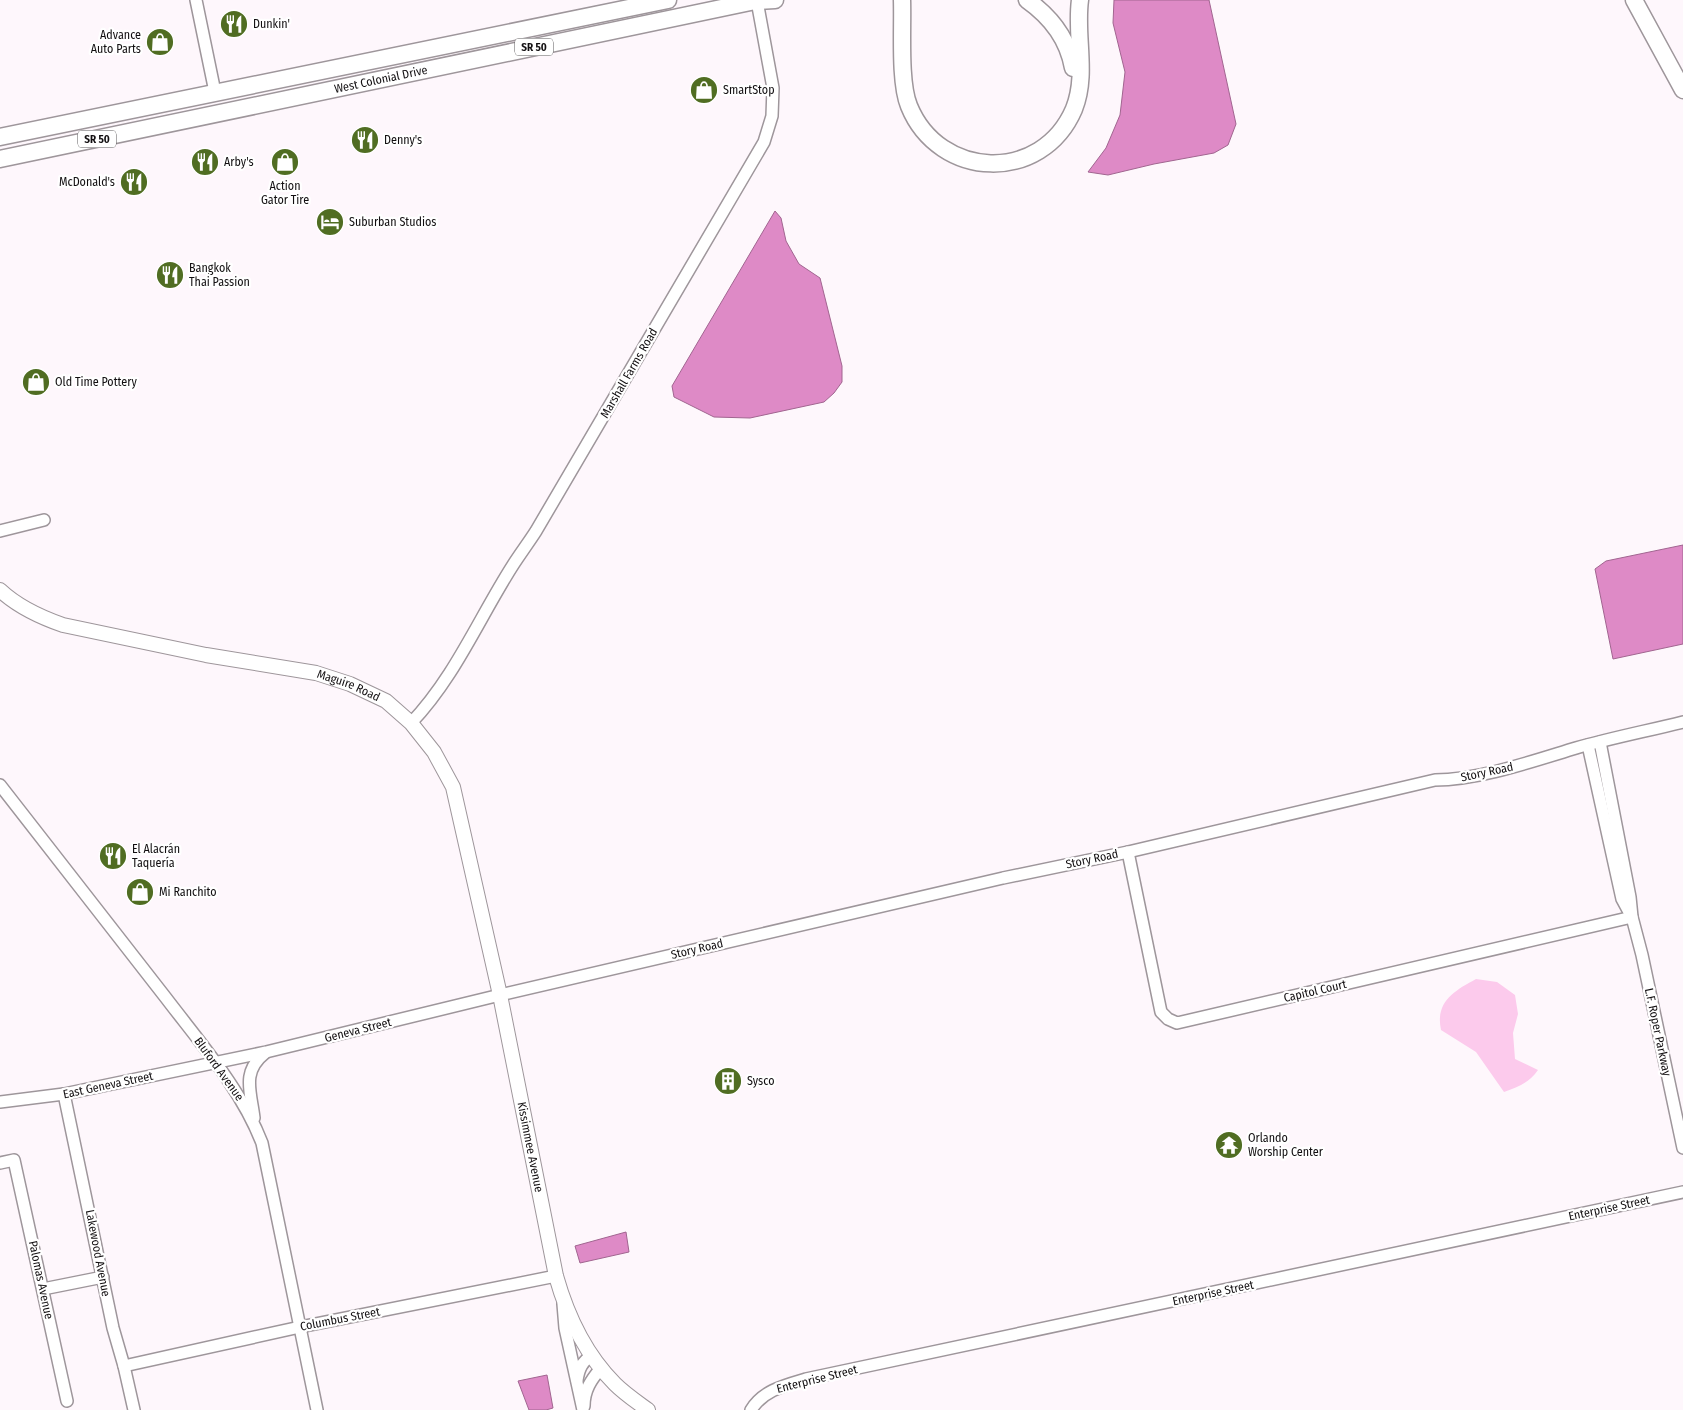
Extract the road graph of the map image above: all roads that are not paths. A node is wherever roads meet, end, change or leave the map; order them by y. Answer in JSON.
{"nodes":[{"id":1,"x":196,"y":0,"type":"edge"},
{"id":2,"x":668,"y":0,"type":"edge"},
{"id":3,"x":759,"y":0,"type":"edge"},
{"id":4,"x":775,"y":0,"type":"edge"},
{"id":5,"x":902,"y":0,"type":"edge"},
{"id":6,"x":909,"y":0,"type":"edge"},
{"id":7,"x":1027,"y":0,"type":"edge"},
{"id":8,"x":1080,"y":0,"type":"edge"},
{"id":9,"x":1634,"y":0,"type":"edge"},
{"id":10,"x":303,"y":75,"type":"junction"},
{"id":11,"x":1683,"y":90,"type":"edge"},
{"id":12,"x":215,"y":92,"type":"junction"},
{"id":13,"x":308,"y":95,"type":"junction"},
{"id":14,"x":85,"y":119,"type":"junction"},
{"id":15,"x":0,"y":137,"type":"edge"},
{"id":16,"x":31,"y":153,"type":"junction"},
{"id":17,"x":0,"y":159,"type":"edge"},
{"id":18,"x":44,"y":520,"type":"dead end"},
{"id":19,"x":0,"y":531,"type":"edge"},
{"id":20,"x":0,"y":590,"type":"edge"},
{"id":21,"x":1683,"y":722,"type":"edge"},
{"id":22,"x":412,"y":723,"type":"junction"},
{"id":23,"x":1594,"y":744,"type":"junction"},
{"id":24,"x":0,"y":785,"type":"edge"},
{"id":25,"x":1128,"y":852,"type":"junction"},
{"id":26,"x":1632,"y":917,"type":"junction"},
{"id":27,"x":500,"y":995,"type":"junction"},
{"id":28,"x":266,"y":1052,"type":"junction"},
{"id":29,"x":215,"y":1063,"type":"junction"},
{"id":30,"x":64,"y":1094,"type":"junction"},
{"id":31,"x":0,"y":1102,"type":"edge"},
{"id":32,"x":255,"y":1125,"type":"junction"},
{"id":33,"x":1683,"y":1148,"type":"edge"},
{"id":34,"x":0,"y":1163,"type":"edge"},
{"id":35,"x":1683,"y":1192,"type":"edge"},
{"id":36,"x":556,"y":1276,"type":"junction"},
{"id":37,"x":103,"y":1277,"type":"junction"},
{"id":38,"x":43,"y":1289,"type":"junction"},
{"id":39,"x":562,"y":1297,"type":"junction"},
{"id":40,"x":300,"y":1327,"type":"junction"},
{"id":41,"x":592,"y":1355,"type":"junction"},
{"id":42,"x":124,"y":1366,"type":"junction"},
{"id":43,"x":601,"y":1368,"type":"junction"},
{"id":44,"x":576,"y":1386,"type":"junction"},
{"id":45,"x":67,"y":1400,"type":"dead end"},
{"id":46,"x":134,"y":1410,"type":"edge"},
{"id":47,"x":317,"y":1410,"type":"edge"},
{"id":48,"x":583,"y":1410,"type":"edge"},
{"id":49,"x":648,"y":1410,"type":"edge"},
{"id":50,"x":751,"y":1410,"type":"edge"}],
"edges":[{"from":1,"to":12,"type":"street"},
{"from":2,"to":10,"type":"highway","name":"West Colonial Drive","number":"SR 50"},
{"from":3,"to":4,"type":"highway","name":"West Colonial Drive"},
{"from":3,"to":13,"type":"highway","name":"West Colonial Drive","number":"SR 50"},
{"from":3,"to":22,"type":"street","name":"Marshall Farms Road"},
{"from":5,"to":8,"type":"highway"},
{"from":6,"to":7,"type":"highway"},
{"from":9,"to":11,"type":"highway"},
{"from":10,"to":12,"type":"highway","name":"West Colonial Drive","number":"SR 50"},
{"from":10,"to":13,"type":"highway"},
{"from":12,"to":14,"type":"highway","name":"West Colonial Drive","number":"SR 50"},
{"from":13,"to":16,"type":"highway","name":"West Colonial Drive","number":"SR 50"},
{"from":14,"to":15,"type":"highway","name":"West Colonial Drive","number":"SR 50"},
{"from":14,"to":16,"type":"highway"},
{"from":16,"to":17,"type":"highway","name":"West Colonial Drive","number":"SR 50"},
{"from":18,"to":19,"type":"street"},
{"from":20,"to":22,"type":"main road","name":"Maguire Road"},
{"from":21,"to":23,"type":"street","name":"Story Road"},
{"from":22,"to":27,"type":"main road","name":"Maguire Road"},
{"from":23,"to":25,"type":"street","name":"Story Road"},
{"from":23,"to":26,"type":"street","name":"L.F. Roper Parkway"},
{"from":24,"to":29,"type":"street","name":"Bluford Avenue"},
{"from":25,"to":26,"type":"street","name":"Capitol Court"},
{"from":25,"to":27,"type":"street","name":"Story Road"},
{"from":26,"to":33,"type":"street","name":"L.F. Roper Parkway"},
{"from":27,"to":28,"type":"street","name":"Geneva Street"},
{"from":27,"to":36,"type":"main road","name":"Kissimmee Avenue"},
{"from":28,"to":29,"type":"street","name":"Geneva Street"},
{"from":28,"to":32,"type":"street"},
{"from":29,"to":30,"type":"street","name":"East Geneva Street"},
{"from":29,"to":32,"type":"street","name":"Bluford Avenue"},
{"from":30,"to":31,"type":"street","name":"East Geneva Street"},
{"from":30,"to":37,"type":"street","name":"Lakewood Avenue"},
{"from":32,"to":40,"type":"street","name":"Bluford Avenue"},
{"from":34,"to":38,"type":"street","name":"Palomas Avenue"},
{"from":35,"to":50,"type":"street","name":"Enterprise Street"},
{"from":36,"to":39,"type":"main road","name":"Kissimmee Avenue"},
{"from":36,"to":40,"type":"street","name":"Columbus Street"},
{"from":37,"to":38,"type":"street"},
{"from":37,"to":42,"type":"street","name":"Lakewood Avenue"},
{"from":38,"to":45,"type":"street","name":"Palomas Avenue"},
{"from":39,"to":41,"type":"main road","name":"Kissimmee Avenue"},
{"from":39,"to":44,"type":"street","name":"Kissimmee Avenue"},
{"from":40,"to":42,"type":"street","name":"Columbus Street"},
{"from":40,"to":47,"type":"street","name":"Bluford Avenue"},
{"from":41,"to":43,"type":"main road","name":"Kissimmee Avenue"},
{"from":41,"to":44,"type":"street"},
{"from":42,"to":46,"type":"street","name":"Lakewood Avenue"},
{"from":43,"to":48,"type":"street","name":"Kissimmee Avenue"},
{"from":43,"to":49,"type":"main road"},
{"from":44,"to":48,"type":"street","name":"Kissimmee Avenue"}]}
